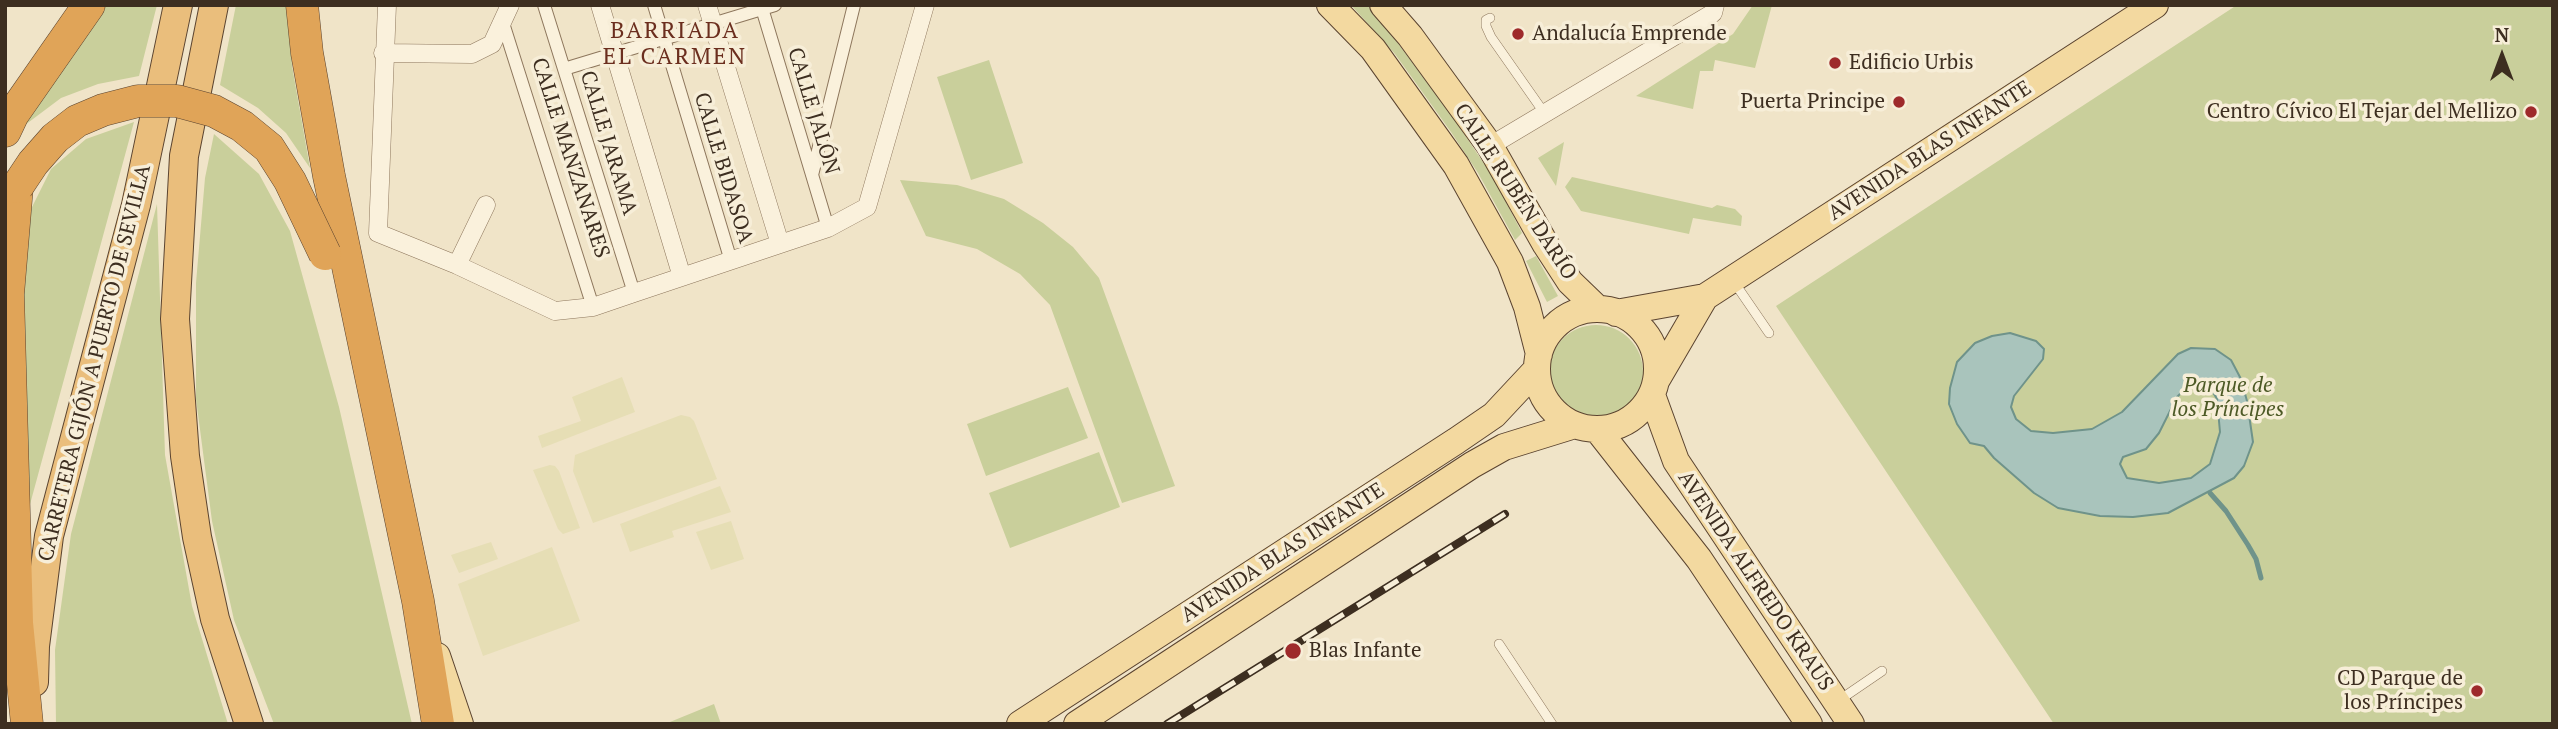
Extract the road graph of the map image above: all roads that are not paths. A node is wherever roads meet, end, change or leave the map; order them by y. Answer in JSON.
{"nodes":[{"id":1,"x":89,"y":5,"type":"edge"},
{"id":2,"x":178,"y":5,"type":"edge"},
{"id":3,"x":214,"y":5,"type":"edge"},
{"id":4,"x":302,"y":5,"type":"edge"},
{"id":5,"x":387,"y":5,"type":"edge"},
{"id":6,"x":510,"y":5,"type":"edge"},
{"id":7,"x":544,"y":5,"type":"edge"},
{"id":8,"x":600,"y":5,"type":"edge"},
{"id":9,"x":654,"y":5,"type":"edge"},
{"id":10,"x":707,"y":5,"type":"edge"},
{"id":11,"x":855,"y":5,"type":"edge"},
{"id":12,"x":925,"y":5,"type":"edge"},
{"id":13,"x":1331,"y":5,"type":"edge"},
{"id":14,"x":1383,"y":5,"type":"edge"},
{"id":15,"x":1715,"y":5,"type":"edge"},
{"id":16,"x":2155,"y":5,"type":"edge"},
{"id":17,"x":766,"y":7,"type":"edge"},
{"id":18,"x":1490,"y":18,"type":"dead end"},
{"id":19,"x":503,"y":23,"type":"junction"},
{"id":20,"x":713,"y":24,"type":"junction"},
{"id":21,"x":664,"y":39,"type":"junction"},
{"id":22,"x":383,"y":52,"type":"junction"},
{"id":23,"x":615,"y":54,"type":"junction"},
{"id":24,"x":564,"y":69,"type":"junction"},
{"id":25,"x":1545,"y":114,"type":"junction"},
{"id":26,"x":5,"y":131,"type":"edge"},
{"id":27,"x":1490,"y":146,"type":"junction"},
{"id":28,"x":812,"y":176,"type":"junction"},
{"id":29,"x":11,"y":199,"type":"edge"},
{"id":30,"x":486,"y":205,"type":"dead end"},
{"id":31,"x":828,"y":228,"type":"junction"},
{"id":32,"x":780,"y":244,"type":"junction"},
{"id":33,"x":730,"y":261,"type":"junction"},
{"id":34,"x":457,"y":265,"type":"junction"},
{"id":35,"x":682,"y":277,"type":"junction"},
{"id":36,"x":1732,"y":279,"type":"junction"},
{"id":37,"x":634,"y":293,"type":"junction"},
{"id":38,"x":1705,"y":297,"type":"junction"},
{"id":39,"x":593,"y":307,"type":"junction"},
{"id":40,"x":1607,"y":311,"type":"junction"},
{"id":41,"x":1769,"y":332,"type":"dead end"},
{"id":42,"x":366,"y":358,"type":"junction"},
{"id":43,"x":1538,"y":362,"type":"junction"},
{"id":44,"x":1654,"y":388,"type":"junction"},
{"id":45,"x":1586,"y":427,"type":"junction"},
{"id":46,"x":418,"y":601,"type":"junction"},
{"id":47,"x":1499,"y":644,"type":"dead end"},
{"id":48,"x":19,"y":655,"type":"junction"},
{"id":49,"x":1882,"y":671,"type":"dead end"},
{"id":50,"x":5,"y":691,"type":"edge"},
{"id":51,"x":1836,"y":702,"type":"junction"},
{"id":52,"x":27,"y":724,"type":"edge"},
{"id":53,"x":33,"y":724,"type":"edge"},
{"id":54,"x":249,"y":724,"type":"edge"},
{"id":55,"x":438,"y":724,"type":"edge"},
{"id":56,"x":460,"y":724,"type":"edge"},
{"id":57,"x":1020,"y":724,"type":"edge"},
{"id":58,"x":1077,"y":724,"type":"edge"},
{"id":59,"x":1552,"y":724,"type":"edge"},
{"id":60,"x":1809,"y":724,"type":"edge"},
{"id":61,"x":1851,"y":724,"type":"edge"}],
"edges":[{"from":1,"to":26,"type":"highway"},
{"from":2,"to":53,"type":"highway","name":"CARRETERA GIJÓN A PUERTO DE SEVILLA"},
{"from":3,"to":54,"type":"highway","name":"CARRETERA GIJÓN A PUERTO DE SEVILLA"},
{"from":4,"to":42,"type":"highway"},
{"from":5,"to":22,"type":"street"},
{"from":6,"to":19,"type":"street"},
{"from":7,"to":24,"type":"street","name":"CALLE JARAMA"},
{"from":8,"to":23,"type":"street"},
{"from":9,"to":21,"type":"street","name":"CALLE BIDASOA"},
{"from":10,"to":20,"type":"street"},
{"from":11,"to":28,"type":"street"},
{"from":12,"to":31,"type":"street"},
{"from":13,"to":43,"type":"main road","name":"CALLE RUBÉN DARÍO"},
{"from":14,"to":27,"type":"main road","name":"CALLE RUBÉN DARÍO"},
{"from":15,"to":25,"type":"street"},
{"from":16,"to":36,"type":"main road","name":"AVENIDA BLAS INFANTE"},
{"from":17,"to":20,"type":"street"},
{"from":17,"to":28,"type":"street","name":"CALLE JALÓN"},
{"from":18,"to":25,"type":"lane"},
{"from":19,"to":22,"type":"street"},
{"from":19,"to":39,"type":"street","name":"CALLE MANZANARES"},
{"from":20,"to":21,"type":"street"},
{"from":20,"to":32,"type":"street"},
{"from":21,"to":23,"type":"street"},
{"from":21,"to":33,"type":"street","name":"CALLE BIDASOA"},
{"from":22,"to":34,"type":"street"},
{"from":23,"to":24,"type":"street"},
{"from":23,"to":35,"type":"street"},
{"from":24,"to":37,"type":"street","name":"CALLE JARAMA"},
{"from":25,"to":27,"type":"street"},
{"from":27,"to":40,"type":"main road","name":"CALLE RUBÉN DARÍO"},
{"from":28,"to":31,"type":"street","name":"CALLE JALÓN"},
{"from":29,"to":42,"type":"highway","bridge":true},
{"from":29,"to":48,"type":"highway"},
{"from":30,"to":34,"type":"street"},
{"from":31,"to":32,"type":"street"},
{"from":32,"to":33,"type":"street"},
{"from":33,"to":35,"type":"street"},
{"from":34,"to":39,"type":"street"},
{"from":35,"to":37,"type":"street"},
{"from":36,"to":38,"type":"main road","name":"AVENIDA BLAS INFANTE"},
{"from":36,"to":41,"type":"lane"},
{"from":37,"to":39,"type":"street"},
{"from":38,"to":40,"type":"main road"},
{"from":38,"to":44,"type":"main road"},
{"from":40,"to":43,"type":"main road"},
{"from":40,"to":44,"type":"main road"},
{"from":42,"to":46,"type":"highway"},
{"from":43,"to":45,"type":"main road"},
{"from":43,"to":57,"type":"main road","name":"AVENIDA BLAS INFANTE"},
{"from":44,"to":45,"type":"main road"},
{"from":44,"to":51,"type":"main road","name":"AVENIDA ALFREDO KRAUS"},
{"from":45,"to":58,"type":"main road","name":"AVENIDA BLAS INFANTE"},
{"from":45,"to":60,"type":"main road","name":"AVENIDA ALFREDO KRAUS"},
{"from":46,"to":55,"type":"highway"},
{"from":46,"to":56,"type":"main road"},
{"from":47,"to":59,"type":"lane"},
{"from":48,"to":50,"type":"highway"},
{"from":48,"to":52,"type":"highway"},
{"from":49,"to":51,"type":"lane"},
{"from":51,"to":61,"type":"main road","name":"AVENIDA ALFREDO KRAUS"}]}
